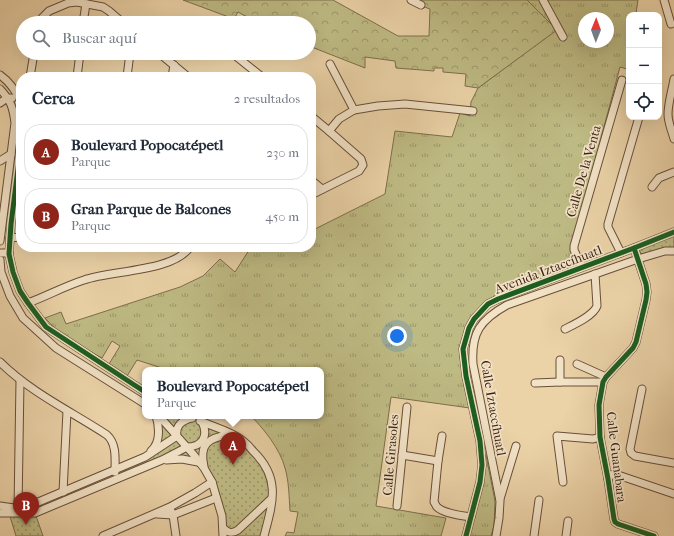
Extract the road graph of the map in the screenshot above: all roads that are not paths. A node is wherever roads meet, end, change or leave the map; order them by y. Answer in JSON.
{"nodes":[{"id":1,"x":412,"y":0,"type":"edge"},
{"id":2,"x":544,"y":0,"type":"edge"},
{"id":3,"x":664,"y":0,"type":"edge"},
{"id":4,"x":86,"y":4,"type":"junction"},
{"id":5,"x":421,"y":5,"type":"dead end"},
{"id":6,"x":44,"y":16,"type":"edge"},
{"id":7,"x":84,"y":16,"type":"edge"},
{"id":8,"x":115,"y":16,"type":"edge"},
{"id":9,"x":671,"y":24,"type":"dead end"},
{"id":10,"x":563,"y":37,"type":"dead end"},
{"id":11,"x":33,"y":60,"type":"edge"},
{"id":12,"x":79,"y":60,"type":"edge"},
{"id":13,"x":129,"y":60,"type":"edge"},
{"id":14,"x":168,"y":60,"type":"edge"},
{"id":15,"x":241,"y":60,"type":"edge"},
{"id":16,"x":330,"y":64,"type":"dead end"},
{"id":17,"x":174,"y":65,"type":"junction"},
{"id":18,"x":31,"y":72,"type":"edge"},
{"id":19,"x":78,"y":72,"type":"edge"},
{"id":20,"x":128,"y":72,"type":"edge"},
{"id":21,"x":173,"y":72,"type":"edge"},
{"id":22,"x":182,"y":72,"type":"edge"},
{"id":23,"x":256,"y":72,"type":"edge"},
{"id":24,"x":0,"y":75,"type":"edge"},
{"id":25,"x":674,"y":79,"type":"edge"},
{"id":26,"x":622,"y":80,"type":"dead end"},
{"id":27,"x":0,"y":89,"type":"edge"},
{"id":28,"x":16,"y":92,"type":"edge"},
{"id":29,"x":7,"y":98,"type":"junction"},
{"id":30,"x":16,"y":99,"type":"edge"},
{"id":31,"x":0,"y":103,"type":"edge"},
{"id":32,"x":354,"y":110,"type":"junction"},
{"id":33,"x":473,"y":111,"type":"dead end"},
{"id":34,"x":671,"y":115,"type":"edge"},
{"id":35,"x":316,"y":120,"type":"edge"},
{"id":36,"x":638,"y":120,"type":"edge"},
{"id":37,"x":329,"y":131,"type":"junction"},
{"id":38,"x":674,"y":139,"type":"edge"},
{"id":39,"x":11,"y":154,"type":"junction"},
{"id":40,"x":0,"y":161,"type":"edge"},
{"id":41,"x":674,"y":172,"type":"edge"},
{"id":42,"x":316,"y":184,"type":"edge"},
{"id":43,"x":652,"y":187,"type":"dead end"},
{"id":44,"x":16,"y":189,"type":"edge"},
{"id":45,"x":322,"y":189,"type":"junction"},
{"id":46,"x":316,"y":192,"type":"edge"},
{"id":47,"x":1,"y":221,"type":"edge"},
{"id":48,"x":12,"y":224,"type":"junction"},
{"id":49,"x":674,"y":232,"type":"edge"},
{"id":50,"x":16,"y":237,"type":"edge"},
{"id":51,"x":10,"y":238,"type":"junction"},
{"id":52,"x":0,"y":241,"type":"edge"},
{"id":53,"x":634,"y":248,"type":"junction"},
{"id":54,"x":674,"y":251,"type":"edge"},
{"id":55,"x":9,"y":252,"type":"junction"},
{"id":56,"x":185,"y":252,"type":"edge"},
{"id":57,"x":0,"y":253,"type":"edge"},
{"id":58,"x":621,"y":253,"type":"junction"},
{"id":59,"x":638,"y":259,"type":"junction"},
{"id":60,"x":0,"y":260,"type":"edge"},
{"id":61,"x":582,"y":267,"type":"junction"},
{"id":62,"x":595,"y":274,"type":"junction"},
{"id":63,"x":28,"y":303,"type":"junction"},
{"id":64,"x":565,"y":329,"type":"dead end"},
{"id":65,"x":560,"y":360,"type":"dead end"},
{"id":66,"x":0,"y":362,"type":"edge"},
{"id":67,"x":577,"y":364,"type":"dead end"},
{"id":68,"x":604,"y":379,"type":"junction"},
{"id":69,"x":20,"y":380,"type":"junction"},
{"id":70,"x":560,"y":382,"type":"junction"},
{"id":71,"x":535,"y":383,"type":"dead end"},
{"id":72,"x":642,"y":389,"type":"dead end"},
{"id":73,"x":142,"y":390,"type":"edge"},
{"id":74,"x":142,"y":402,"type":"edge"},
{"id":75,"x":407,"y":407,"type":"dead end"},
{"id":76,"x":67,"y":411,"type":"junction"},
{"id":77,"x":156,"y":419,"type":"edge"},
{"id":78,"x":162,"y":419,"type":"edge"},
{"id":79,"x":186,"y":419,"type":"edge"},
{"id":80,"x":195,"y":419,"type":"edge"},
{"id":81,"x":202,"y":422,"type":"junction"},
{"id":82,"x":231,"y":434,"type":"junction"},
{"id":83,"x":177,"y":436,"type":"junction"},
{"id":84,"x":442,"y":436,"type":"dead end"},
{"id":85,"x":600,"y":436,"type":"junction"},
{"id":86,"x":516,"y":446,"type":"dead end"},
{"id":87,"x":187,"y":447,"type":"junction"},
{"id":88,"x":402,"y":456,"type":"junction"},
{"id":89,"x":145,"y":457,"type":"junction"},
{"id":90,"x":162,"y":460,"type":"junction"},
{"id":91,"x":438,"y":461,"type":"junction"},
{"id":92,"x":198,"y":462,"type":"junction"},
{"id":93,"x":674,"y":464,"type":"edge"},
{"id":94,"x":204,"y":468,"type":"junction"},
{"id":95,"x":115,"y":469,"type":"junction"},
{"id":96,"x":116,"y":479,"type":"junction"},
{"id":97,"x":608,"y":479,"type":"junction"},
{"id":98,"x":212,"y":482,"type":"junction"},
{"id":99,"x":563,"y":482,"type":"dead end"},
{"id":100,"x":63,"y":492,"type":"junction"},
{"id":101,"x":674,"y":494,"type":"edge"},
{"id":102,"x":216,"y":498,"type":"junction"},
{"id":103,"x":271,"y":499,"type":"junction"},
{"id":104,"x":539,"y":500,"type":"dead end"},
{"id":105,"x":500,"y":501,"type":"junction"},
{"id":106,"x":0,"y":506,"type":"edge"},
{"id":107,"x":397,"y":506,"type":"dead end"},
{"id":108,"x":170,"y":507,"type":"junction"},
{"id":109,"x":18,"y":510,"type":"junction"},
{"id":110,"x":0,"y":513,"type":"edge"},
{"id":111,"x":155,"y":514,"type":"junction"},
{"id":112,"x":173,"y":515,"type":"junction"},
{"id":113,"x":471,"y":517,"type":"junction"},
{"id":114,"x":568,"y":521,"type":"dead end"},
{"id":115,"x":223,"y":532,"type":"edge"},
{"id":116,"x":103,"y":536,"type":"edge"},
{"id":117,"x":176,"y":536,"type":"edge"},
{"id":118,"x":264,"y":536,"type":"edge"},
{"id":119,"x":466,"y":536,"type":"edge"},
{"id":120,"x":496,"y":536,"type":"edge"},
{"id":121,"x":534,"y":536,"type":"edge"},
{"id":122,"x":566,"y":536,"type":"edge"},
{"id":123,"x":654,"y":536,"type":"edge"}],
"edges":[{"from":1,"to":5,"type":"street"},
{"from":2,"to":10,"type":"street"},
{"from":3,"to":9,"type":"street"},
{"from":4,"to":6,"type":"street"},
{"from":4,"to":7,"type":"street"},
{"from":4,"to":8,"type":"street"},
{"from":11,"to":18,"type":"street"},
{"from":12,"to":19,"type":"street"},
{"from":13,"to":20,"type":"street"},
{"from":14,"to":17,"type":"street"},
{"from":15,"to":23,"type":"street"},
{"from":16,"to":32,"type":"street"},
{"from":17,"to":21,"type":"street"},
{"from":17,"to":22,"type":"street"},
{"from":24,"to":28,"type":"street"},
{"from":25,"to":34,"type":"street"},
{"from":26,"to":61,"type":"street","name":"Calle De la Venta"},
{"from":27,"to":29,"type":"street"},
{"from":29,"to":30,"type":"street"},
{"from":29,"to":31,"type":"street"},
{"from":29,"to":39,"type":"street"},
{"from":32,"to":33,"type":"street"},
{"from":32,"to":37,"type":"street"},
{"from":34,"to":38,"type":"street"},
{"from":35,"to":37,"type":"street"},
{"from":36,"to":58,"type":"street"},
{"from":37,"to":45,"type":"street"},
{"from":39,"to":40,"type":"street"},
{"from":39,"to":47,"type":"street"},
{"from":41,"to":43,"type":"street"},
{"from":42,"to":45,"type":"street"},
{"from":44,"to":48,"type":"street"},
{"from":45,"to":46,"type":"street"},
{"from":47,"to":48,"type":"street"},
{"from":47,"to":52,"type":"street"},
{"from":48,"to":51,"type":"street"},
{"from":49,"to":53,"type":"street"},
{"from":50,"to":51,"type":"street"},
{"from":51,"to":55,"type":"street"},
{"from":53,"to":58,"type":"street","name":"Avenida Iztaccíhuatl"},
{"from":53,"to":59,"type":"street"},
{"from":54,"to":59,"type":"street","name":"Calle Iztaccíhuatl"},
{"from":55,"to":57,"type":"street"},
{"from":55,"to":63,"type":"street"},
{"from":56,"to":63,"type":"street"},
{"from":58,"to":61,"type":"street","name":"Avenida Iztaccíhuatl"},
{"from":59,"to":62,"type":"street","name":"Calle Iztaccíhuatl"},
{"from":59,"to":68,"type":"street"},
{"from":60,"to":74,"type":"street"},
{"from":61,"to":113,"type":"street","name":"Avenida Iztaccíhuatl"},
{"from":62,"to":64,"type":"street"},
{"from":62,"to":105,"type":"street","name":"Calle Iztaccíhuatl"},
{"from":63,"to":73,"type":"street"},
{"from":65,"to":70,"type":"street"},
{"from":66,"to":69,"type":"street"},
{"from":67,"to":68,"type":"street"},
{"from":68,"to":70,"type":"street"},
{"from":68,"to":85,"type":"street","name":"Calle Guanabara"},
{"from":69,"to":76,"type":"street"},
{"from":69,"to":109,"type":"street"},
{"from":70,"to":71,"type":"street"},
{"from":72,"to":93,"type":"street"},
{"from":75,"to":88,"type":"street","name":"Calle Girasoles"},
{"from":76,"to":95,"type":"street"},
{"from":76,"to":100,"type":"street"},
{"from":77,"to":89,"type":"street"},
{"from":78,"to":83,"type":"street"},
{"from":79,"to":83,"type":"street"},
{"from":80,"to":81,"type":"street"},
{"from":81,"to":82,"type":"street"},
{"from":81,"to":87,"type":"street"},
{"from":82,"to":94,"type":"street"},
{"from":82,"to":103,"type":"street"},
{"from":83,"to":87,"type":"street"},
{"from":83,"to":89,"type":"street"},
{"from":84,"to":91,"type":"street"},
{"from":85,"to":97,"type":"street","name":"Calle Guanabara"},
{"from":85,"to":99,"type":"street"},
{"from":86,"to":105,"type":"street"},
{"from":87,"to":90,"type":"street"},
{"from":87,"to":92,"type":"street"},
{"from":88,"to":91,"type":"street"},
{"from":88,"to":107,"type":"street","name":"Calle Girasoles"},
{"from":89,"to":95,"type":"street"},
{"from":90,"to":92,"type":"street"},
{"from":90,"to":96,"type":"street"},
{"from":91,"to":113,"type":"street"},
{"from":92,"to":94,"type":"street"},
{"from":94,"to":98,"type":"street"},
{"from":95,"to":96,"type":"street"},
{"from":95,"to":100,"type":"street"},
{"from":96,"to":109,"type":"street"},
{"from":97,"to":101,"type":"street"},
{"from":97,"to":123,"type":"street","name":"Calle Guanabara"},
{"from":98,"to":102,"type":"street"},
{"from":98,"to":108,"type":"street"},
{"from":100,"to":109,"type":"street"},
{"from":102,"to":112,"type":"street"},
{"from":102,"to":115,"type":"street"},
{"from":103,"to":115,"type":"street"},
{"from":103,"to":118,"type":"street"},
{"from":104,"to":121,"type":"street"},
{"from":105,"to":120,"type":"street","name":"Calle Iztaccíhuatl"},
{"from":106,"to":109,"type":"street"},
{"from":108,"to":111,"type":"street"},
{"from":108,"to":112,"type":"street"},
{"from":109,"to":110,"type":"street"},
{"from":111,"to":112,"type":"street"},
{"from":111,"to":116,"type":"street"},
{"from":112,"to":117,"type":"street"},
{"from":113,"to":119,"type":"street","name":"Avenida Iztaccíhuatl"},
{"from":114,"to":122,"type":"street"}]}
